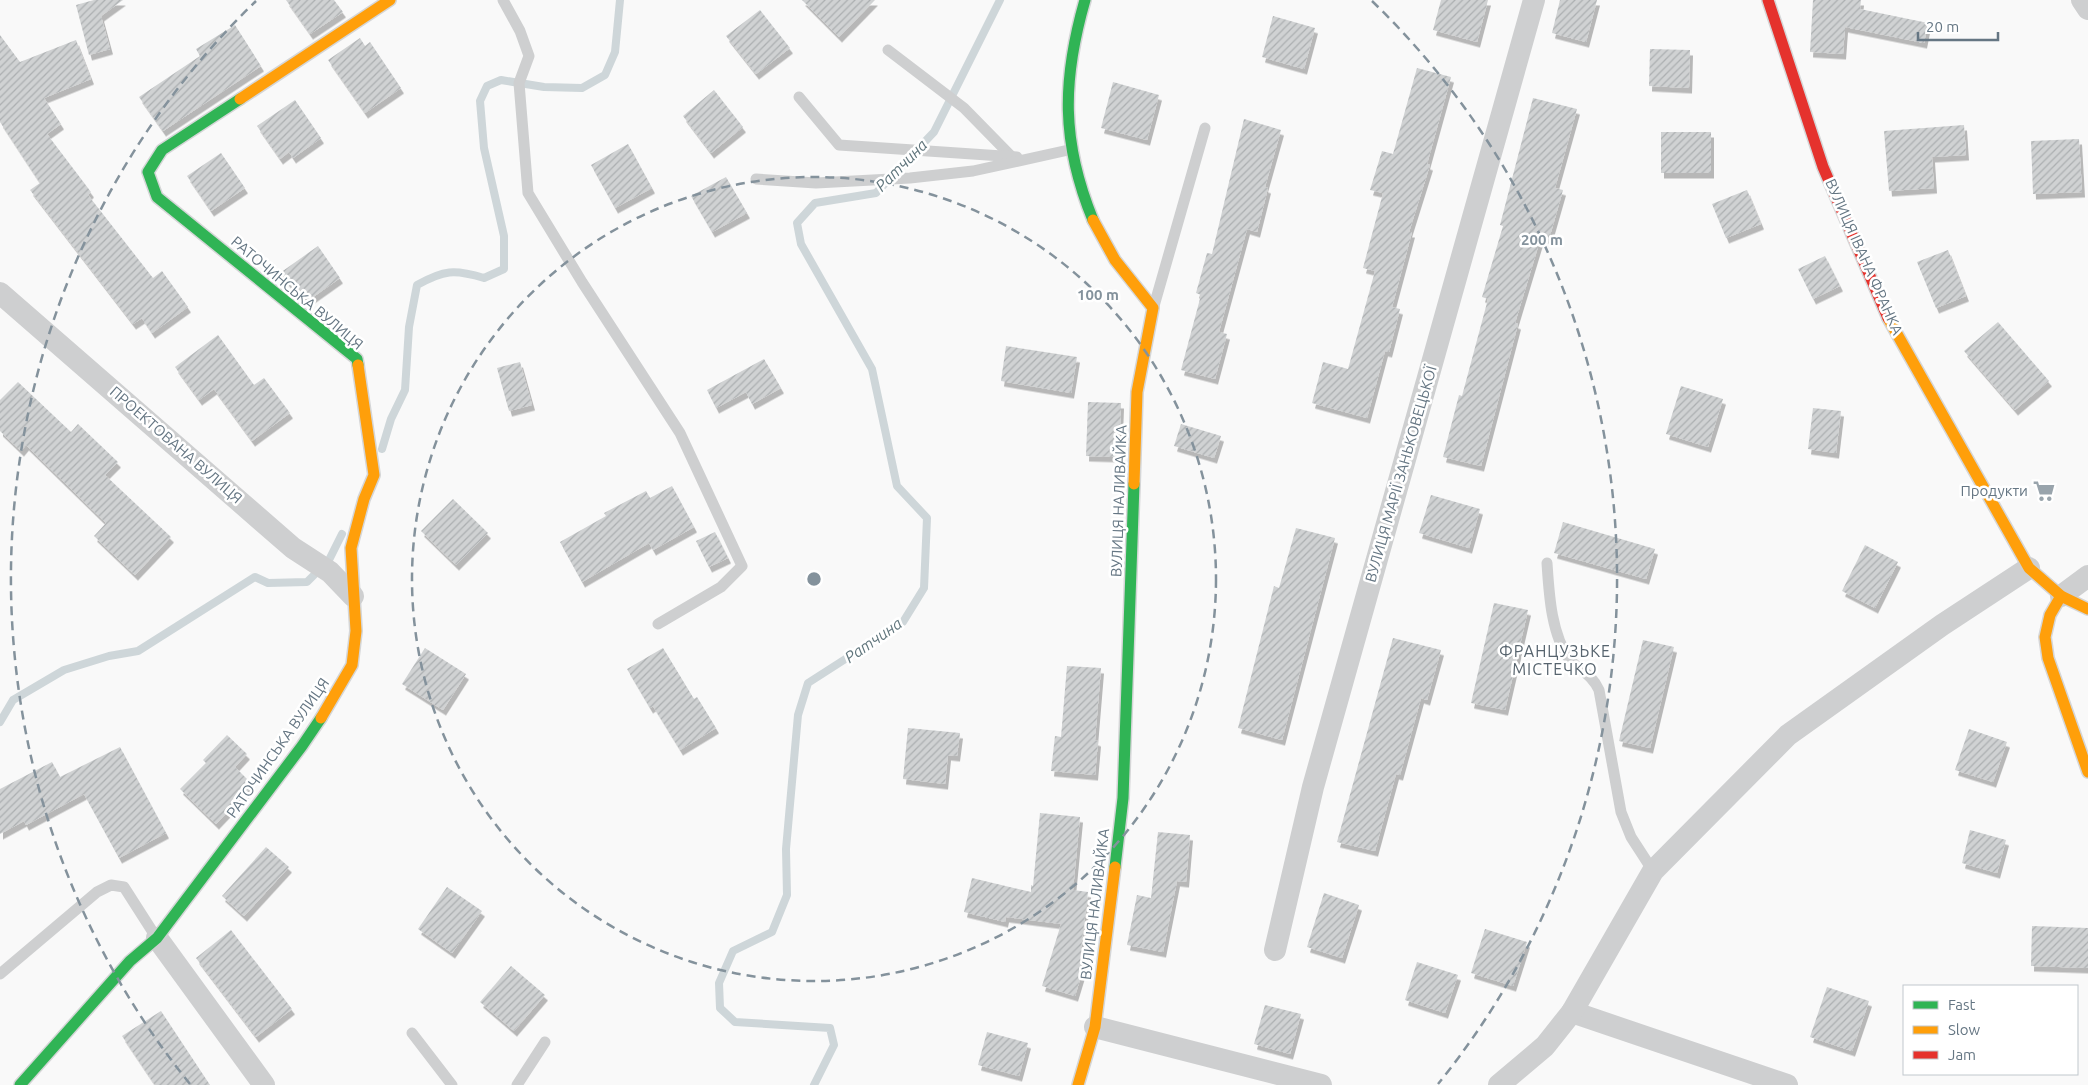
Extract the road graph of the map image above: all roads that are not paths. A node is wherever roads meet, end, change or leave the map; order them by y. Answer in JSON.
{"nodes":[{"id":1,"x":390,"y":0,"type":"edge"},
{"id":2,"x":504,"y":0,"type":"edge"},
{"id":3,"x":1085,"y":0,"type":"edge"},
{"id":4,"x":1534,"y":0,"type":"edge"},
{"id":5,"x":1768,"y":0,"type":"edge"},
{"id":6,"x":2082,"y":0,"type":"edge"},
{"id":7,"x":2088,"y":9,"type":"edge"},
{"id":8,"x":888,"y":50,"type":"dead end"},
{"id":9,"x":798,"y":97,"type":"dead end"},
{"id":10,"x":1205,"y":128,"type":"dead end"},
{"id":11,"x":1073,"y":149,"type":"junction"},
{"id":12,"x":1012,"y":157,"type":"junction"},
{"id":13,"x":1032,"y":158,"type":"junction"},
{"id":14,"x":756,"y":179,"type":"dead end"},
{"id":15,"x":0,"y":293,"type":"edge"},
{"id":16,"x":1153,"y":308,"type":"junction"},
{"id":17,"x":1547,"y":563,"type":"dead end"},
{"id":18,"x":2029,"y":568,"type":"junction"},
{"id":19,"x":2088,"y":576,"type":"edge"},
{"id":20,"x":353,"y":596,"type":"junction"},
{"id":21,"x":2061,"y":596,"type":"junction"},
{"id":22,"x":2088,"y":609,"type":"edge"},
{"id":23,"x":658,"y":624,"type":"dead end"},
{"id":24,"x":2088,"y":772,"type":"edge"},
{"id":25,"x":1653,"y":871,"type":"junction"},
{"id":26,"x":157,"y":938,"type":"junction"},
{"id":27,"x":1275,"y":950,"type":"dead end"},
{"id":28,"x":0,"y":974,"type":"edge"},
{"id":29,"x":1572,"y":1012,"type":"junction"},
{"id":30,"x":1095,"y":1027,"type":"junction"},
{"id":31,"x":412,"y":1033,"type":"dead end"},
{"id":32,"x":545,"y":1042,"type":"dead end"},
{"id":33,"x":20,"y":1085,"type":"edge"},
{"id":34,"x":264,"y":1085,"type":"edge"},
{"id":35,"x":452,"y":1085,"type":"edge"},
{"id":36,"x":517,"y":1085,"type":"edge"},
{"id":37,"x":1078,"y":1085,"type":"edge"},
{"id":38,"x":1321,"y":1085,"type":"edge"},
{"id":39,"x":1498,"y":1085,"type":"edge"},
{"id":40,"x":1787,"y":1085,"type":"edge"}],
"edges":[{"from":1,"to":20,"type":"street","name":"РАТОЧИНСЬКА ВУЛИЦЯ"},
{"from":2,"to":23,"type":"lane"},
{"from":3,"to":11,"type":"street"},
{"from":4,"to":27,"type":"street","name":"ВУЛИЦЯ МАРІЇ ЗАНЬКОВЕЦЬКОЇ"},
{"from":5,"to":18,"type":"street","name":"ВУЛИЦЯ ІВАНА ФРАНКА"},
{"from":6,"to":7,"type":"street"},
{"from":8,"to":12,"type":"lane"},
{"from":9,"to":12,"type":"lane"},
{"from":10,"to":16,"type":"lane"},
{"from":11,"to":13,"type":"lane"},
{"from":11,"to":16,"type":"street"},
{"from":12,"to":13,"type":"lane"},
{"from":13,"to":14,"type":"lane"},
{"from":15,"to":20,"type":"street","name":"ПРОЕКТОВАНА ВУЛИЦЯ"},
{"from":16,"to":30,"type":"street","name":"ВУЛИЦЯ НАЛИВАЙКА"},
{"from":17,"to":25,"type":"lane"},
{"from":18,"to":21,"type":"street","name":"ВУЛИЦЯ ІВАНА ФРАНКА"},
{"from":18,"to":25,"type":"street"},
{"from":19,"to":21,"type":"street"},
{"from":20,"to":26,"type":"street","name":"РАТОЧИНСЬКА ВУЛИЦЯ"},
{"from":21,"to":22,"type":"street","name":"ВУЛИЦЯ ІВАНА ФРАНКА"},
{"from":21,"to":24,"type":"street"},
{"from":25,"to":29,"type":"street"},
{"from":26,"to":28,"type":"lane"},
{"from":26,"to":33,"type":"street","name":"РАТОЧИНСЬКА ВУЛИЦЯ"},
{"from":26,"to":34,"type":"street"},
{"from":29,"to":39,"type":"street"},
{"from":29,"to":40,"type":"street"},
{"from":30,"to":37,"type":"street","name":"ВУЛИЦЯ НАЛИВАЙКА"},
{"from":30,"to":38,"type":"street"},
{"from":31,"to":35,"type":"lane"},
{"from":32,"to":36,"type":"lane"}]}
